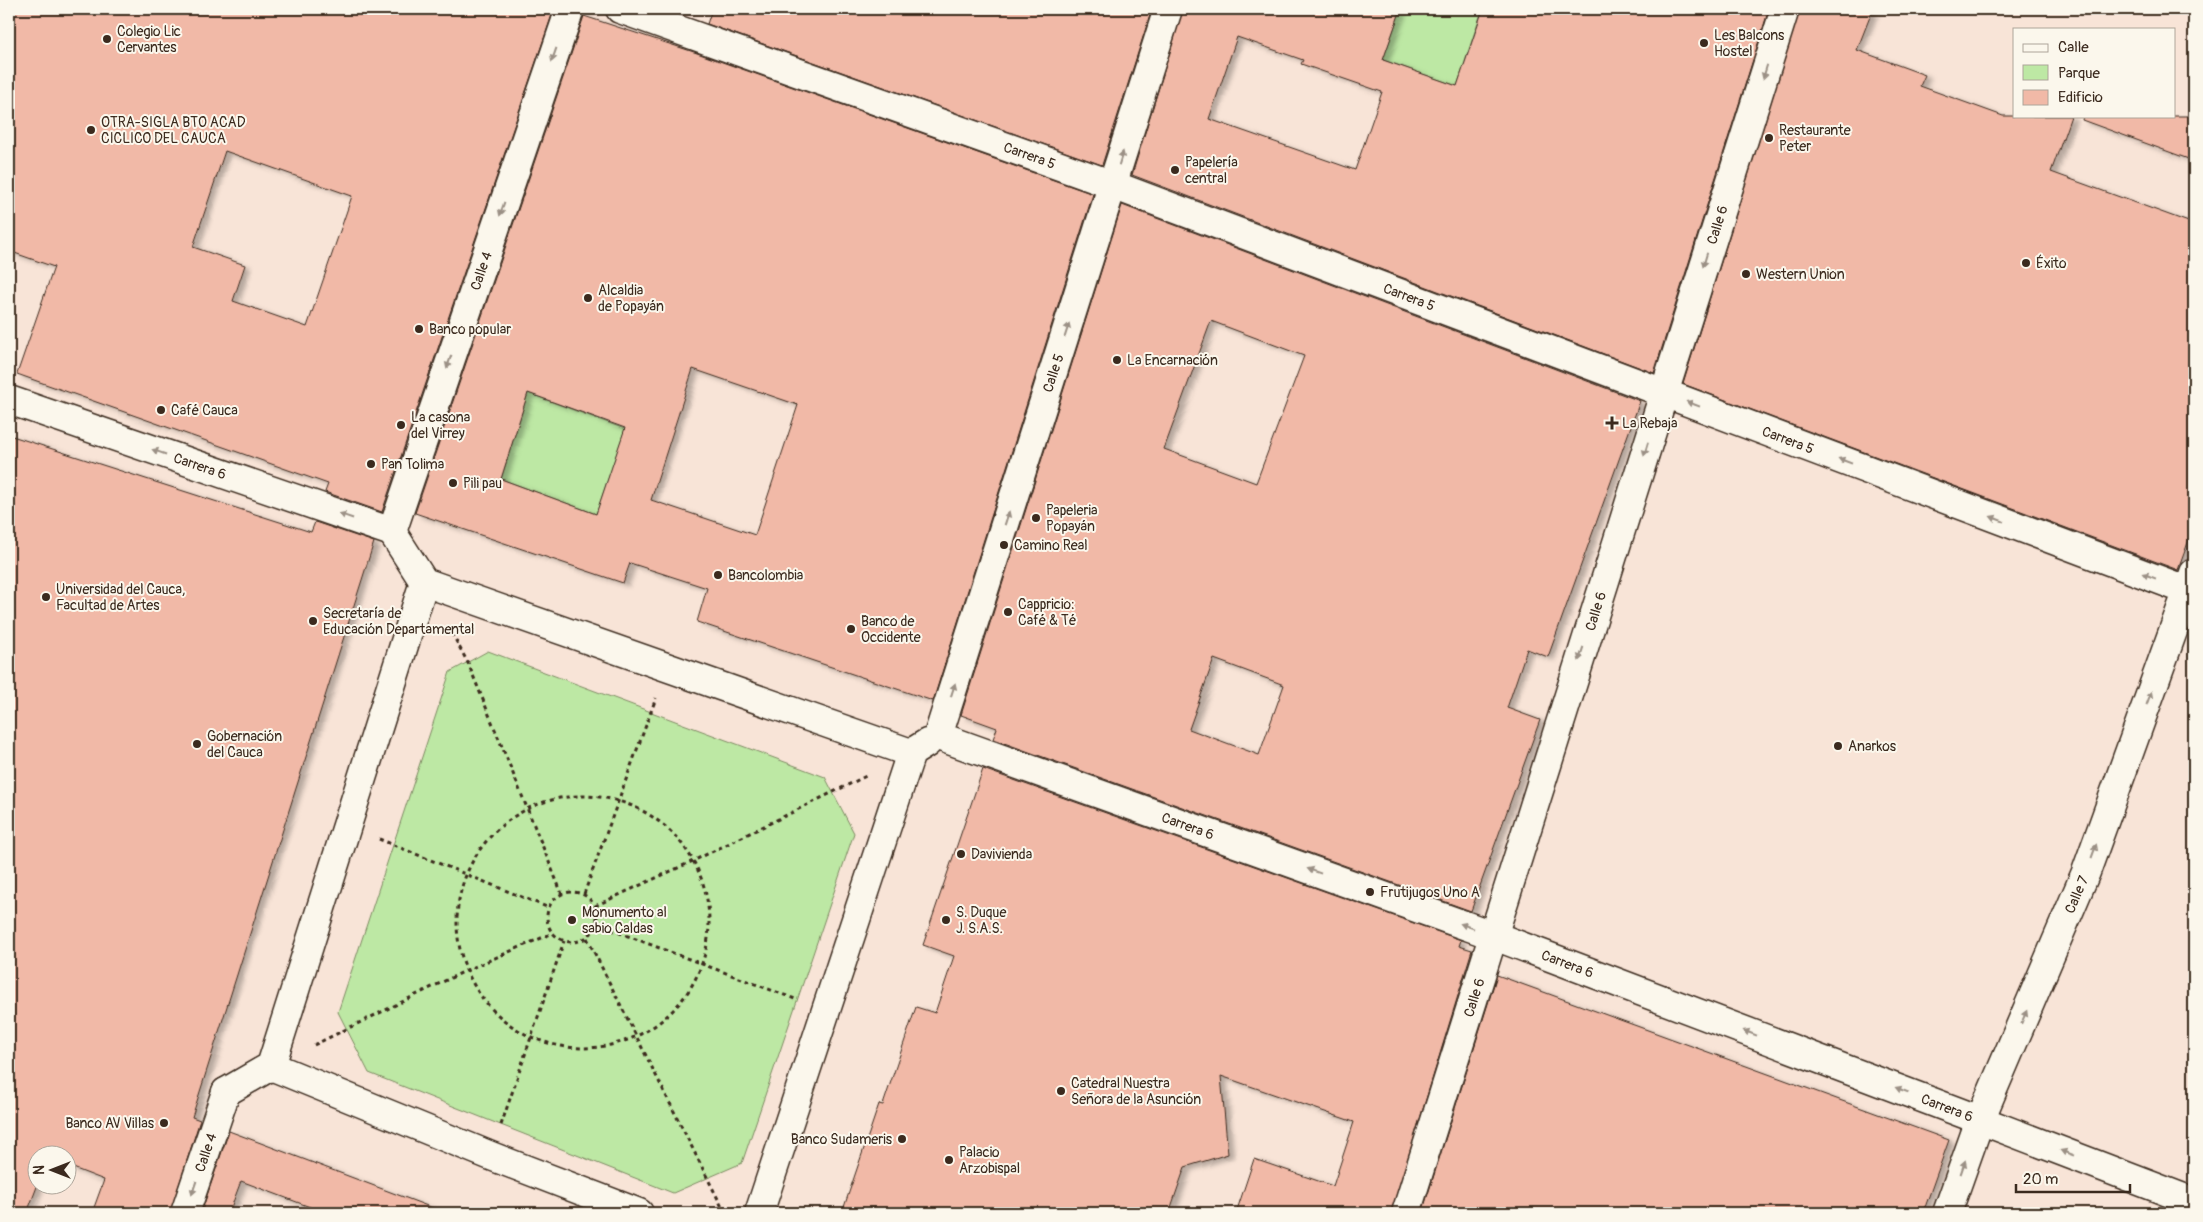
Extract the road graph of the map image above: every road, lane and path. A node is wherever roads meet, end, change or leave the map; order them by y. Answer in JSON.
{"nodes":[{"id":1,"x":570,"y":9,"type":"edge"},
{"id":2,"x":620,"y":9,"type":"edge"},
{"id":3,"x":1168,"y":9,"type":"edge"},
{"id":4,"x":1784,"y":9,"type":"edge"},
{"id":5,"x":1113,"y":185,"type":"junction"},
{"id":6,"x":1664,"y":393,"type":"junction"},
{"id":7,"x":9,"y":400,"type":"edge"},
{"id":8,"x":392,"y":532,"type":"junction"},
{"id":9,"x":424,"y":582,"type":"junction"},
{"id":10,"x":2192,"y":586,"type":"edge"},
{"id":11,"x":667,"y":668,"type":"junction"},
{"id":12,"x":938,"y":736,"type":"junction"},
{"id":13,"x":911,"y":753,"type":"junction"},
{"id":14,"x":618,"y":801,"type":"junction"},
{"id":15,"x":528,"y":805,"type":"junction"},
{"id":16,"x":347,"y":826,"type":"junction"},
{"id":17,"x":693,"y":861,"type":"junction"},
{"id":18,"x":467,"y":875,"type":"junction"},
{"id":19,"x":562,"y":894,"type":"junction"},
{"id":20,"x":584,"y":894,"type":"junction"},
{"id":21,"x":595,"y":906,"type":"junction"},
{"id":22,"x":549,"y":908,"type":"junction"},
{"id":23,"x":596,"y":924,"type":"junction"},
{"id":24,"x":552,"y":933,"type":"junction"},
{"id":25,"x":1492,"y":935,"type":"junction"},
{"id":26,"x":587,"y":938,"type":"junction"},
{"id":27,"x":564,"y":941,"type":"junction"},
{"id":28,"x":702,"y":964,"type":"junction"},
{"id":29,"x":467,"y":970,"type":"junction"},
{"id":30,"x":826,"y":1010,"type":"junction"},
{"id":31,"x":637,"y":1036,"type":"junction"},
{"id":32,"x":531,"y":1037,"type":"junction"},
{"id":33,"x":271,"y":1066,"type":"junction"},
{"id":34,"x":1980,"y":1120,"type":"junction"},
{"id":35,"x":490,"y":1156,"type":"junction"},
{"id":36,"x":2194,"y":1202,"type":"edge"},
{"id":37,"x":185,"y":1213,"type":"edge"},
{"id":38,"x":639,"y":1213,"type":"edge"},
{"id":39,"x":725,"y":1213,"type":"edge"},
{"id":40,"x":759,"y":1213,"type":"edge"},
{"id":41,"x":1406,"y":1213,"type":"edge"},
{"id":42,"x":1948,"y":1213,"type":"edge"}],
"edges":[{"from":1,"to":8,"type":"street","name":"Calle 4","one_way":true},
{"from":2,"to":5,"type":"street","name":"Carrera 5"},
{"from":5,"to":3,"type":"street","name":"Calle 5","one_way":true},
{"from":4,"to":6,"type":"street","name":"Calle 6","one_way":true},
{"from":5,"to":6,"type":"street","name":"Carrera 5"},
{"from":12,"to":5,"type":"street","name":"Calle 5","one_way":true},
{"from":10,"to":6,"type":"street","name":"Carrera 5","one_way":true},
{"from":6,"to":25,"type":"street","name":"Calle 6","one_way":true},
{"from":8,"to":7,"type":"street","name":"Carrera 6","one_way":true},
{"from":8,"to":9,"type":"street"},
{"from":9,"to":11,"type":"street"},
{"from":9,"to":15,"type":"path"},
{"from":9,"to":16,"type":"street"},
{"from":34,"to":10,"type":"street","name":"Calle 7","one_way":true},
{"from":11,"to":13,"type":"street"},
{"from":11,"to":14,"type":"path"},
{"from":12,"to":13,"type":"street"},
{"from":25,"to":12,"type":"street","name":"Carrera 6","one_way":true},
{"from":13,"to":17,"type":"path"},
{"from":13,"to":30,"type":"street"},
{"from":14,"to":15,"type":"path"},
{"from":14,"to":17,"type":"path"},
{"from":14,"to":20,"type":"path"},
{"from":15,"to":18,"type":"path"},
{"from":15,"to":19,"type":"path"},
{"from":16,"to":18,"type":"path"},
{"from":16,"to":33,"type":"street"},
{"from":17,"to":21,"type":"path"},
{"from":17,"to":28,"type":"path"},
{"from":18,"to":22,"type":"path"},
{"from":18,"to":29,"type":"path"},
{"from":19,"to":20,"type":"path"},
{"from":19,"to":22,"type":"path"},
{"from":20,"to":21,"type":"path"},
{"from":21,"to":23,"type":"path"},
{"from":22,"to":24,"type":"path"},
{"from":23,"to":26,"type":"path"},
{"from":23,"to":28,"type":"path"},
{"from":24,"to":27,"type":"path"},
{"from":24,"to":29,"type":"path"},
{"from":34,"to":25,"type":"street","name":"Carrera 6","one_way":true},
{"from":25,"to":41,"type":"street","name":"Calle 6"},
{"from":26,"to":27,"type":"path"},
{"from":26,"to":31,"type":"path"},
{"from":27,"to":32,"type":"path"},
{"from":28,"to":30,"type":"path"},
{"from":28,"to":31,"type":"path"},
{"from":29,"to":32,"type":"path"},
{"from":29,"to":33,"type":"path"},
{"from":30,"to":40,"type":"street"},
{"from":31,"to":32,"type":"path"},
{"from":31,"to":39,"type":"path"},
{"from":32,"to":35,"type":"path"},
{"from":33,"to":35,"type":"street"},
{"from":33,"to":37,"type":"street","name":"Calle 4","one_way":true},
{"from":36,"to":34,"type":"street","name":"Carrera 6","one_way":true},
{"from":42,"to":34,"type":"street","name":"Calle 7","one_way":true},
{"from":35,"to":38,"type":"street"}]}
